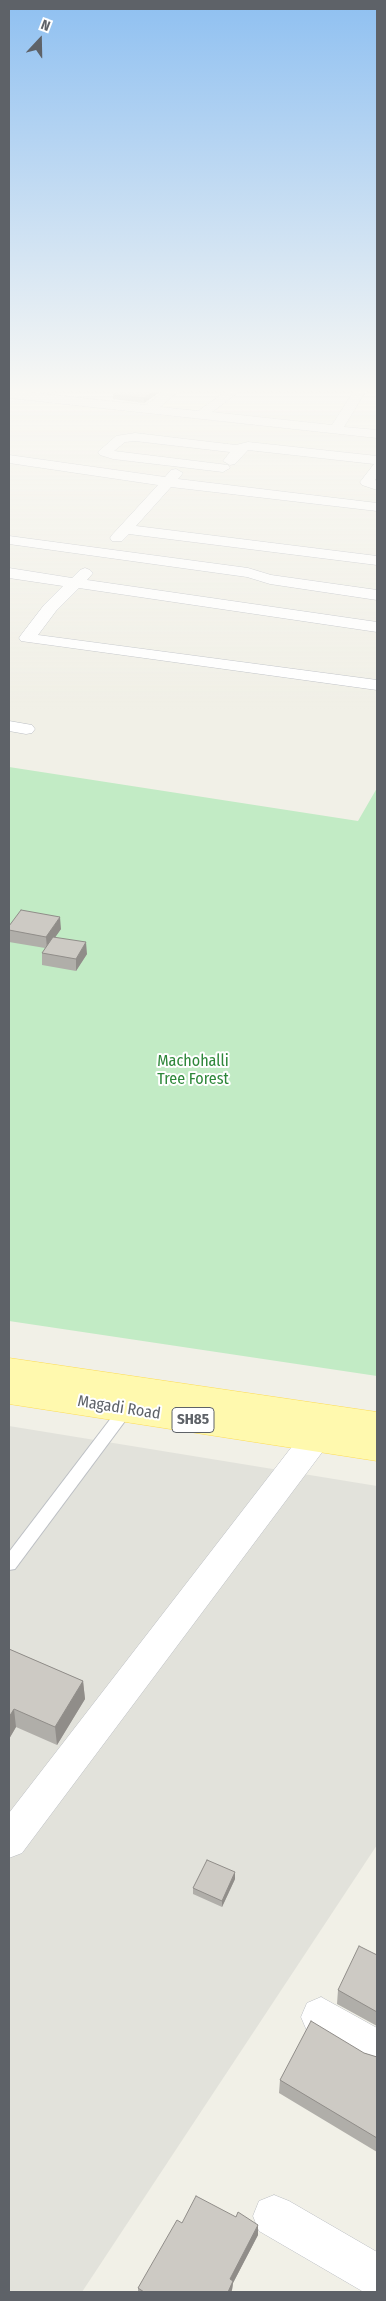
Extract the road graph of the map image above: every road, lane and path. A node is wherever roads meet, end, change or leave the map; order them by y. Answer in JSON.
{"nodes":[{"id":1,"x":155,"y":496,"type":"edge"},
{"id":2,"x":305,"y":496,"type":"edge"},
{"id":3,"x":377,"y":507,"type":"edge"},
{"id":4,"x":125,"y":529,"type":"junction"},
{"id":5,"x":9,"y":540,"type":"edge"},
{"id":6,"x":103,"y":554,"type":"junction"},
{"id":7,"x":377,"y":561,"type":"edge"},
{"id":8,"x":9,"y":572,"type":"edge"},
{"id":9,"x":77,"y":582,"type":"junction"},
{"id":10,"x":377,"y":595,"type":"edge"},
{"id":11,"x":377,"y":627,"type":"edge"},
{"id":12,"x":377,"y":686,"type":"edge"},
{"id":13,"x":9,"y":1370,"type":"edge"},
{"id":14,"x":9,"y":1392,"type":"edge"},
{"id":15,"x":126,"y":1409,"type":"junction"},
{"id":16,"x":377,"y":1424,"type":"edge"},
{"id":17,"x":316,"y":1439,"type":"junction"},
{"id":18,"x":377,"y":1448,"type":"edge"},
{"id":19,"x":9,"y":1564,"type":"edge"},
{"id":20,"x":9,"y":1842,"type":"edge"},
{"id":21,"x":321,"y":2017,"type":"dead end"},
{"id":22,"x":377,"y":2050,"type":"edge"},
{"id":23,"x":274,"y":2216,"type":"dead end"},
{"id":24,"x":377,"y":2276,"type":"edge"}],
"edges":[{"from":1,"to":4,"type":"street"},
{"from":2,"to":3,"type":"street"},
{"from":4,"to":6,"type":"street"},
{"from":4,"to":7,"type":"street"},
{"from":5,"to":6,"type":"street"},
{"from":6,"to":9,"type":"street"},
{"from":6,"to":10,"type":"street"},
{"from":8,"to":9,"type":"street"},
{"from":9,"to":11,"type":"street"},
{"from":9,"to":12,"type":"street"},
{"from":13,"to":16,"type":"main road","name":"Magadi Road","number":"SH85"},
{"from":14,"to":15,"type":"main road","name":"Magadi Road","number":"SH85"},
{"from":15,"to":17,"type":"main road","name":"Magadi Road","number":"SH85"},
{"from":15,"to":19,"type":"lane"},
{"from":17,"to":18,"type":"main road","name":"Magadi Road","number":"SH85"},
{"from":17,"to":20,"type":"street"},
{"from":21,"to":22,"type":"street"},
{"from":23,"to":24,"type":"street"}]}
